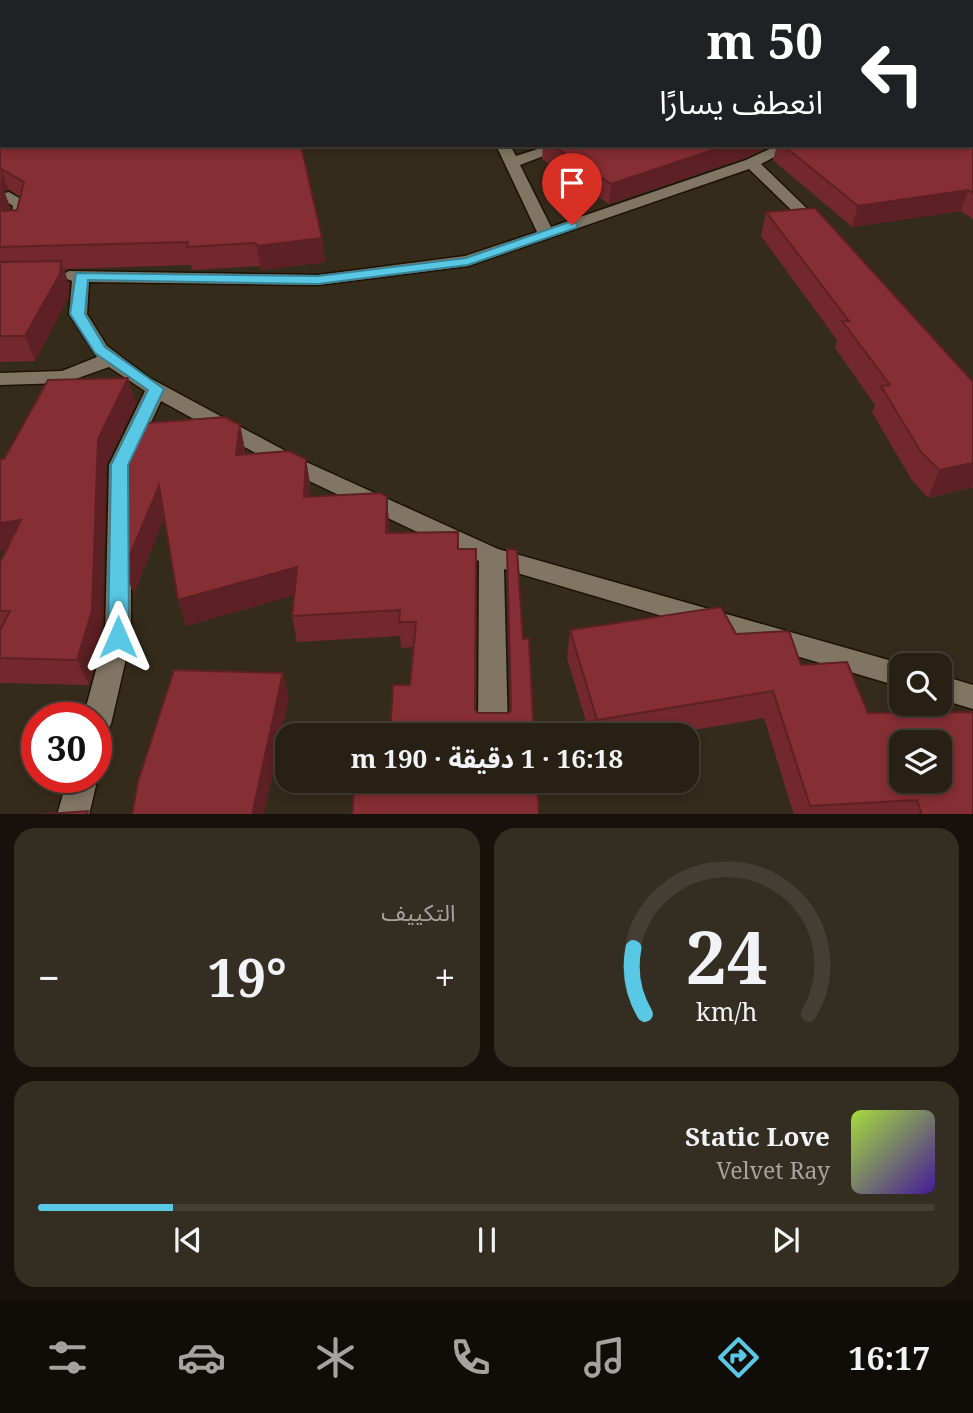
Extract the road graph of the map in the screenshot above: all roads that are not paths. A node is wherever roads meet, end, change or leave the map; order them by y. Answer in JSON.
{"nodes":[{"id":1,"x":504,"y":147,"type":"edge"},
{"id":2,"x":559,"y":147,"type":"edge"},
{"id":3,"x":786,"y":147,"type":"edge"},
{"id":4,"x":510,"y":163,"type":"junction"},
{"id":5,"x":751,"y":163,"type":"junction"},
{"id":6,"x":0,"y":199,"type":"edge"},
{"id":7,"x":18,"y":228,"type":"edge"},
{"id":8,"x":546,"y":234,"type":"junction"},
{"id":9,"x":836,"y":247,"type":"edge"},
{"id":10,"x":54,"y":276,"type":"edge"},
{"id":11,"x":81,"y":276,"type":"junction"},
{"id":12,"x":111,"y":359,"type":"junction"},
{"id":13,"x":0,"y":379,"type":"edge"},
{"id":14,"x":156,"y":389,"type":"junction"},
{"id":15,"x":491,"y":556,"type":"junction"},
{"id":16,"x":889,"y":672,"type":"edge"},
{"id":17,"x":952,"y":691,"type":"edge"},
{"id":18,"x":973,"y":697,"type":"edge"},
{"id":19,"x":102,"y":702,"type":"edge"},
{"id":20,"x":493,"y":723,"type":"edge"},
{"id":21,"x":79,"y":793,"type":"edge"},
{"id":22,"x":494,"y":793,"type":"edge"},
{"id":23,"x":73,"y":814,"type":"edge"},
{"id":24,"x":494,"y":814,"type":"edge"}],
"edges":[{"from":1,"to":4,"type":"street"},
{"from":2,"to":4,"type":"street"},
{"from":3,"to":5,"type":"street"},
{"from":4,"to":8,"type":"street"},
{"from":5,"to":8,"type":"street"},
{"from":5,"to":9,"type":"street"},
{"from":6,"to":7,"type":"street"},
{"from":8,"to":11,"type":"street"},
{"from":10,"to":11,"type":"street"},
{"from":11,"to":12,"type":"street"},
{"from":12,"to":13,"type":"street"},
{"from":12,"to":14,"type":"street"},
{"from":14,"to":15,"type":"street"},
{"from":14,"to":19,"type":"street"},
{"from":15,"to":16,"type":"street"},
{"from":15,"to":20,"type":"street"},
{"from":17,"to":18,"type":"street"},
{"from":21,"to":23,"type":"street"},
{"from":22,"to":24,"type":"street"}]}
